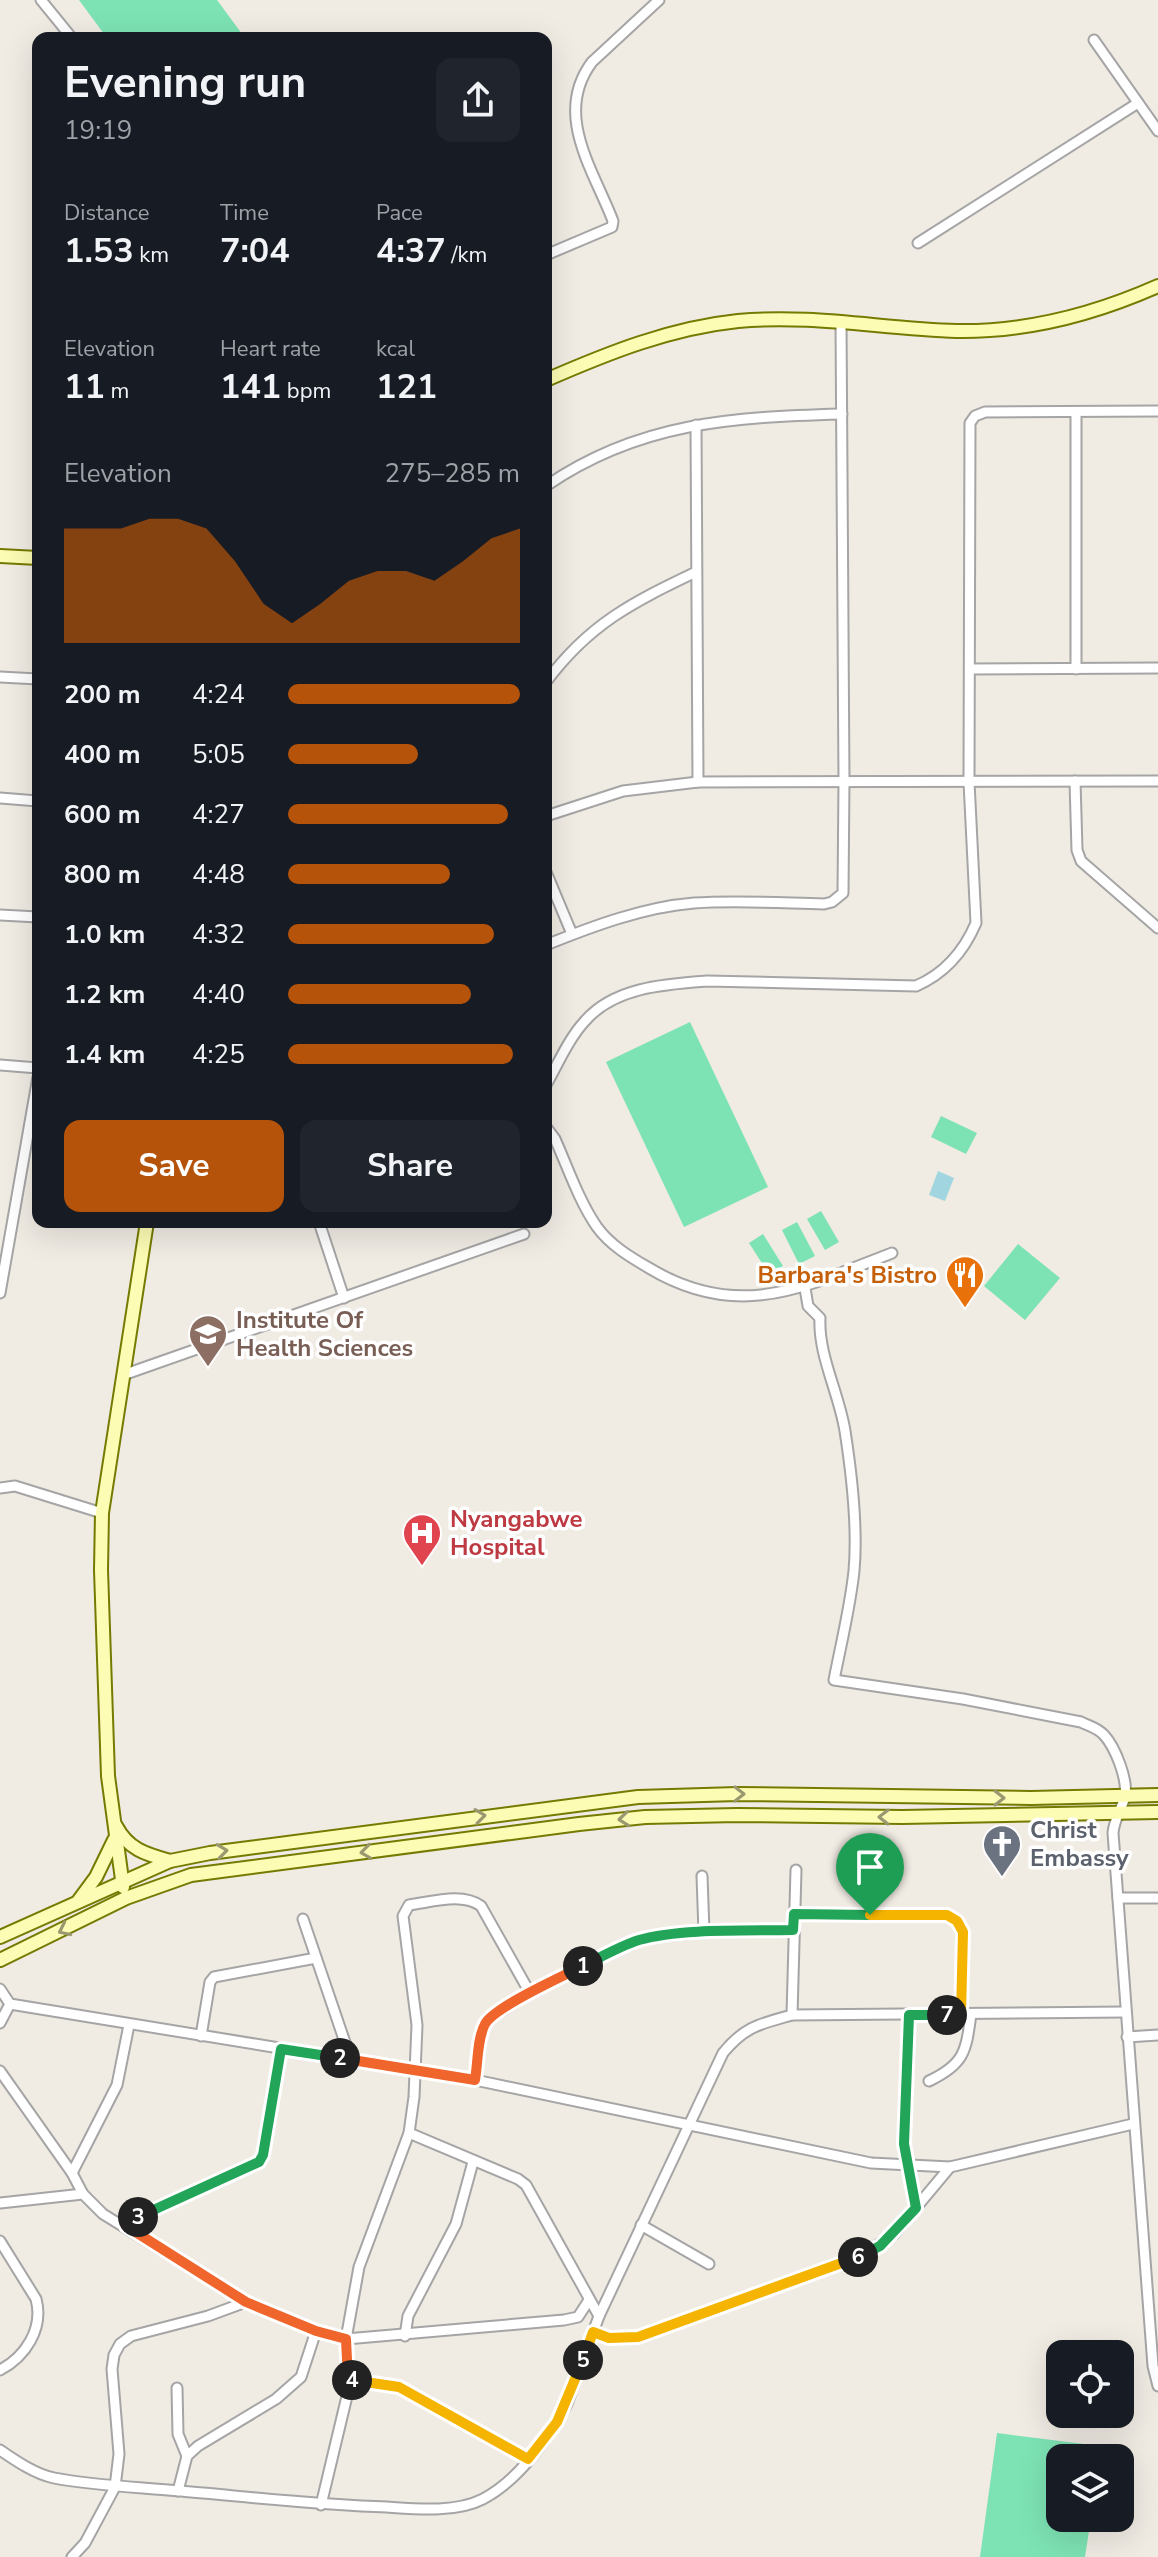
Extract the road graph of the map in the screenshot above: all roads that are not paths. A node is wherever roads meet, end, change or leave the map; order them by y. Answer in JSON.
{"nodes":[{"id":1,"x":41,"y":0,"type":"edge"},
{"id":2,"x":659,"y":0,"type":"edge"},
{"id":3,"x":67,"y":32,"type":"edge"},
{"id":4,"x":1094,"y":40,"type":"dead end"},
{"id":5,"x":1138,"y":103,"type":"junction"},
{"id":6,"x":1158,"y":131,"type":"edge"},
{"id":7,"x":918,"y":243,"type":"dead end"},
{"id":8,"x":552,"y":252,"type":"edge"},
{"id":9,"x":1158,"y":286,"type":"edge"},
{"id":10,"x":841,"y":321,"type":"junction"},
{"id":11,"x":552,"y":377,"type":"edge"},
{"id":12,"x":1158,"y":411,"type":"edge"},
{"id":13,"x":1076,"y":412,"type":"junction"},
{"id":14,"x":842,"y":414,"type":"junction"},
{"id":15,"x":696,"y":425,"type":"junction"},
{"id":16,"x":552,"y":483,"type":"edge"},
{"id":17,"x":0,"y":556,"type":"edge"},
{"id":18,"x":32,"y":558,"type":"edge"},
{"id":19,"x":696,"y":572,"type":"junction"},
{"id":20,"x":1158,"y":668,"type":"edge"},
{"id":21,"x":970,"y":669,"type":"junction"},
{"id":22,"x":1076,"y":669,"type":"junction"},
{"id":23,"x":552,"y":675,"type":"edge"},
{"id":24,"x":0,"y":677,"type":"edge"},
{"id":25,"x":32,"y":679,"type":"edge"},
{"id":26,"x":844,"y":781,"type":"junction"},
{"id":27,"x":1075,"y":781,"type":"junction"},
{"id":28,"x":1158,"y":781,"type":"edge"},
{"id":29,"x":698,"y":782,"type":"junction"},
{"id":30,"x":969,"y":782,"type":"junction"},
{"id":31,"x":0,"y":798,"type":"edge"},
{"id":32,"x":32,"y":801,"type":"edge"},
{"id":33,"x":552,"y":814,"type":"edge"},
{"id":34,"x":552,"y":886,"type":"edge"},
{"id":35,"x":0,"y":915,"type":"edge"},
{"id":36,"x":32,"y":917,"type":"edge"},
{"id":37,"x":1158,"y":928,"type":"edge"},
{"id":38,"x":572,"y":934,"type":"junction"},
{"id":39,"x":552,"y":942,"type":"edge"},
{"id":40,"x":0,"y":1065,"type":"edge"},
{"id":41,"x":32,"y":1068,"type":"edge"},
{"id":42,"x":552,"y":1075,"type":"edge"},
{"id":43,"x":32,"y":1111,"type":"edge"},
{"id":44,"x":552,"y":1135,"type":"edge"},
{"id":45,"x":146,"y":1228,"type":"edge"},
{"id":46,"x":321,"y":1228,"type":"edge"},
{"id":47,"x":524,"y":1234,"type":"dead end"},
{"id":48,"x":843,"y":1272,"type":"dead end"},
{"id":49,"x":805,"y":1288,"type":"junction"},
{"id":50,"x":0,"y":1293,"type":"edge"},
{"id":51,"x":344,"y":1298,"type":"junction"},
{"id":52,"x":123,"y":1375,"type":"junction"},
{"id":53,"x":0,"y":1488,"type":"edge"},
{"id":54,"x":102,"y":1513,"type":"junction"},
{"id":55,"x":1158,"y":1795,"type":"edge"},
{"id":56,"x":1125,"y":1796,"type":"junction"},
{"id":57,"x":1119,"y":1811,"type":"junction"},
{"id":58,"x":1158,"y":1812,"type":"edge"},
{"id":59,"x":112,"y":1820,"type":"junction"},
{"id":60,"x":115,"y":1840,"type":"junction"},
{"id":61,"x":170,"y":1861,"type":"junction"},
{"id":62,"x":796,"y":1870,"type":"dead end"},
{"id":63,"x":702,"y":1876,"type":"dead end"},
{"id":64,"x":121,"y":1880,"type":"junction"},
{"id":65,"x":126,"y":1898,"type":"junction"},
{"id":66,"x":1118,"y":1898,"type":"junction"},
{"id":67,"x":1158,"y":1898,"type":"edge"},
{"id":68,"x":77,"y":1902,"type":"junction"},
{"id":69,"x":794,"y":1914,"type":"junction"},
{"id":70,"x":303,"y":1919,"type":"dead end"},
{"id":71,"x":793,"y":1930,"type":"junction"},
{"id":72,"x":704,"y":1932,"type":"junction"},
{"id":73,"x":0,"y":1937,"type":"edge"},
{"id":74,"x":316,"y":1958,"type":"junction"},
{"id":75,"x":0,"y":1960,"type":"edge"},
{"id":76,"x":0,"y":1989,"type":"edge"},
{"id":77,"x":530,"y":1993,"type":"junction"},
{"id":78,"x":10,"y":2004,"type":"junction"},
{"id":79,"x":1125,"y":2012,"type":"junction"},
{"id":80,"x":966,"y":2014,"type":"junction"},
{"id":81,"x":792,"y":2015,"type":"junction"},
{"id":82,"x":909,"y":2015,"type":"junction"},
{"id":83,"x":0,"y":2023,"type":"edge"},
{"id":84,"x":129,"y":2025,"type":"junction"},
{"id":85,"x":1158,"y":2035,"type":"edge"},
{"id":86,"x":201,"y":2036,"type":"junction"},
{"id":87,"x":1127,"y":2037,"type":"junction"},
{"id":88,"x":281,"y":2049,"type":"junction"},
{"id":89,"x":351,"y":2060,"type":"junction"},
{"id":90,"x":0,"y":2071,"type":"edge"},
{"id":91,"x":415,"y":2071,"type":"junction"},
{"id":92,"x":475,"y":2080,"type":"junction"},
{"id":93,"x":929,"y":2081,"type":"dead end"},
{"id":94,"x":690,"y":2124,"type":"junction"},
{"id":95,"x":1133,"y":2124,"type":"junction"},
{"id":96,"x":409,"y":2133,"type":"junction"},
{"id":97,"x":473,"y":2162,"type":"junction"},
{"id":98,"x":907,"y":2167,"type":"junction"},
{"id":99,"x":950,"y":2167,"type":"junction"},
{"id":100,"x":72,"y":2173,"type":"junction"},
{"id":101,"x":83,"y":2194,"type":"junction"},
{"id":102,"x":0,"y":2203,"type":"edge"},
{"id":103,"x":916,"y":2208,"type":"junction"},
{"id":104,"x":641,"y":2225,"type":"junction"},
{"id":105,"x":126,"y":2226,"type":"junction"},
{"id":106,"x":0,"y":2241,"type":"edge"},
{"id":107,"x":709,"y":2264,"type":"dead end"},
{"id":108,"x":589,"y":2300,"type":"junction"},
{"id":109,"x":246,"y":2302,"type":"junction"},
{"id":110,"x":599,"y":2316,"type":"junction"},
{"id":111,"x":316,"y":2331,"type":"junction"},
{"id":112,"x":593,"y":2332,"type":"junction"},
{"id":113,"x":405,"y":2336,"type":"junction"},
{"id":114,"x":346,"y":2339,"type":"junction"},
{"id":115,"x":0,"y":2370,"type":"edge"},
{"id":116,"x":348,"y":2380,"type":"junction"},
{"id":117,"x":1158,"y":2386,"type":"edge"},
{"id":118,"x":177,"y":2388,"type":"dead end"},
{"id":119,"x":0,"y":2450,"type":"edge"},
{"id":120,"x":187,"y":2456,"type":"junction"},
{"id":121,"x":528,"y":2459,"type":"junction"},
{"id":122,"x":115,"y":2487,"type":"junction"},
{"id":123,"x":178,"y":2491,"type":"junction"},
{"id":124,"x":321,"y":2505,"type":"junction"},
{"id":125,"x":72,"y":2557,"type":"edge"}],
"edges":[{"from":1,"to":3,"type":"street"},
{"from":2,"to":8,"type":"street"},
{"from":4,"to":5,"type":"street"},
{"from":5,"to":6,"type":"street"},
{"from":5,"to":7,"type":"street"},
{"from":9,"to":10,"type":"street"},
{"from":10,"to":11,"type":"street"},
{"from":10,"to":14,"type":"street"},
{"from":12,"to":13,"type":"street"},
{"from":13,"to":21,"type":"street"},
{"from":13,"to":22,"type":"street"},
{"from":14,"to":15,"type":"street"},
{"from":14,"to":26,"type":"street"},
{"from":15,"to":16,"type":"street"},
{"from":15,"to":19,"type":"street"},
{"from":17,"to":18,"type":"street"},
{"from":19,"to":23,"type":"street"},
{"from":19,"to":29,"type":"street"},
{"from":20,"to":22,"type":"street"},
{"from":21,"to":22,"type":"street"},
{"from":21,"to":30,"type":"street"},
{"from":24,"to":25,"type":"street"},
{"from":26,"to":29,"type":"street"},
{"from":26,"to":30,"type":"street"},
{"from":26,"to":38,"type":"street"},
{"from":27,"to":28,"type":"street"},
{"from":27,"to":30,"type":"street"},
{"from":27,"to":37,"type":"street"},
{"from":29,"to":33,"type":"street"},
{"from":30,"to":42,"type":"street"},
{"from":31,"to":32,"type":"street"},
{"from":34,"to":38,"type":"street"},
{"from":35,"to":36,"type":"street"},
{"from":38,"to":39,"type":"street"},
{"from":40,"to":41,"type":"street"},
{"from":43,"to":50,"type":"street"},
{"from":44,"to":49,"type":"street"},
{"from":45,"to":52,"type":"street"},
{"from":46,"to":51,"type":"street"},
{"from":47,"to":51,"type":"street"},
{"from":48,"to":49,"type":"street"},
{"from":49,"to":56,"type":"street"},
{"from":51,"to":52,"type":"street"},
{"from":52,"to":54,"type":"street"},
{"from":53,"to":54,"type":"street"},
{"from":54,"to":59,"type":"street"},
{"from":55,"to":56,"type":"street"},
{"from":56,"to":57,"type":"street"},
{"from":61,"to":56,"type":"street","one_way":true},
{"from":57,"to":58,"type":"street"},
{"from":57,"to":65,"type":"street","one_way":true},
{"from":57,"to":66,"type":"street"},
{"from":59,"to":60,"type":"street"},
{"from":59,"to":61,"type":"street"},
{"from":60,"to":64,"type":"street"},
{"from":60,"to":68,"type":"street"},
{"from":61,"to":64,"type":"street"},
{"from":62,"to":69,"type":"street"},
{"from":63,"to":72,"type":"street"},
{"from":64,"to":65,"type":"street"},
{"from":64,"to":68,"type":"street"},
{"from":65,"to":75,"type":"street","one_way":true},
{"from":66,"to":67,"type":"street"},
{"from":66,"to":79,"type":"street"},
{"from":68,"to":73,"type":"street"},
{"from":69,"to":71,"type":"street"},
{"from":69,"to":80,"type":"street"},
{"from":70,"to":74,"type":"street"},
{"from":71,"to":72,"type":"street"},
{"from":71,"to":81,"type":"street"},
{"from":72,"to":77,"type":"street"},
{"from":74,"to":86,"type":"street"},
{"from":74,"to":89,"type":"street"},
{"from":76,"to":78,"type":"street"},
{"from":77,"to":91,"type":"street"},
{"from":77,"to":92,"type":"street"},
{"from":78,"to":83,"type":"street"},
{"from":78,"to":84,"type":"street"},
{"from":79,"to":80,"type":"street"},
{"from":79,"to":87,"type":"street"},
{"from":80,"to":82,"type":"street"},
{"from":80,"to":93,"type":"street"},
{"from":81,"to":82,"type":"street"},
{"from":81,"to":94,"type":"street"},
{"from":82,"to":98,"type":"street"},
{"from":84,"to":86,"type":"street"},
{"from":84,"to":100,"type":"street"},
{"from":85,"to":87,"type":"street"},
{"from":86,"to":88,"type":"street"},
{"from":87,"to":95,"type":"street"},
{"from":88,"to":89,"type":"street"},
{"from":88,"to":105,"type":"street"},
{"from":89,"to":91,"type":"street"},
{"from":90,"to":100,"type":"street"},
{"from":91,"to":92,"type":"street"},
{"from":91,"to":96,"type":"street"},
{"from":92,"to":94,"type":"street"},
{"from":94,"to":98,"type":"street"},
{"from":94,"to":104,"type":"street"},
{"from":95,"to":99,"type":"street"},
{"from":95,"to":117,"type":"street"},
{"from":96,"to":97,"type":"street"},
{"from":96,"to":114,"type":"street"},
{"from":97,"to":108,"type":"street"},
{"from":97,"to":113,"type":"street"},
{"from":98,"to":99,"type":"street"},
{"from":98,"to":103,"type":"street"},
{"from":99,"to":103,"type":"street"},
{"from":100,"to":101,"type":"street"},
{"from":101,"to":102,"type":"street"},
{"from":101,"to":105,"type":"street"},
{"from":103,"to":112,"type":"street"},
{"from":104,"to":107,"type":"street"},
{"from":104,"to":110,"type":"street"},
{"from":105,"to":109,"type":"street"},
{"from":106,"to":115,"type":"street"},
{"from":108,"to":110,"type":"street"},
{"from":108,"to":113,"type":"street"},
{"from":109,"to":111,"type":"street"},
{"from":109,"to":122,"type":"street"},
{"from":110,"to":112,"type":"street"},
{"from":111,"to":114,"type":"street"},
{"from":111,"to":120,"type":"street"},
{"from":112,"to":121,"type":"street"},
{"from":113,"to":114,"type":"street"},
{"from":114,"to":116,"type":"street"},
{"from":116,"to":121,"type":"street"},
{"from":116,"to":124,"type":"street"},
{"from":118,"to":120,"type":"street"},
{"from":119,"to":122,"type":"street"},
{"from":120,"to":123,"type":"street"},
{"from":121,"to":124,"type":"street"},
{"from":122,"to":123,"type":"street"},
{"from":122,"to":125,"type":"street"},
{"from":123,"to":124,"type":"street"}]}
